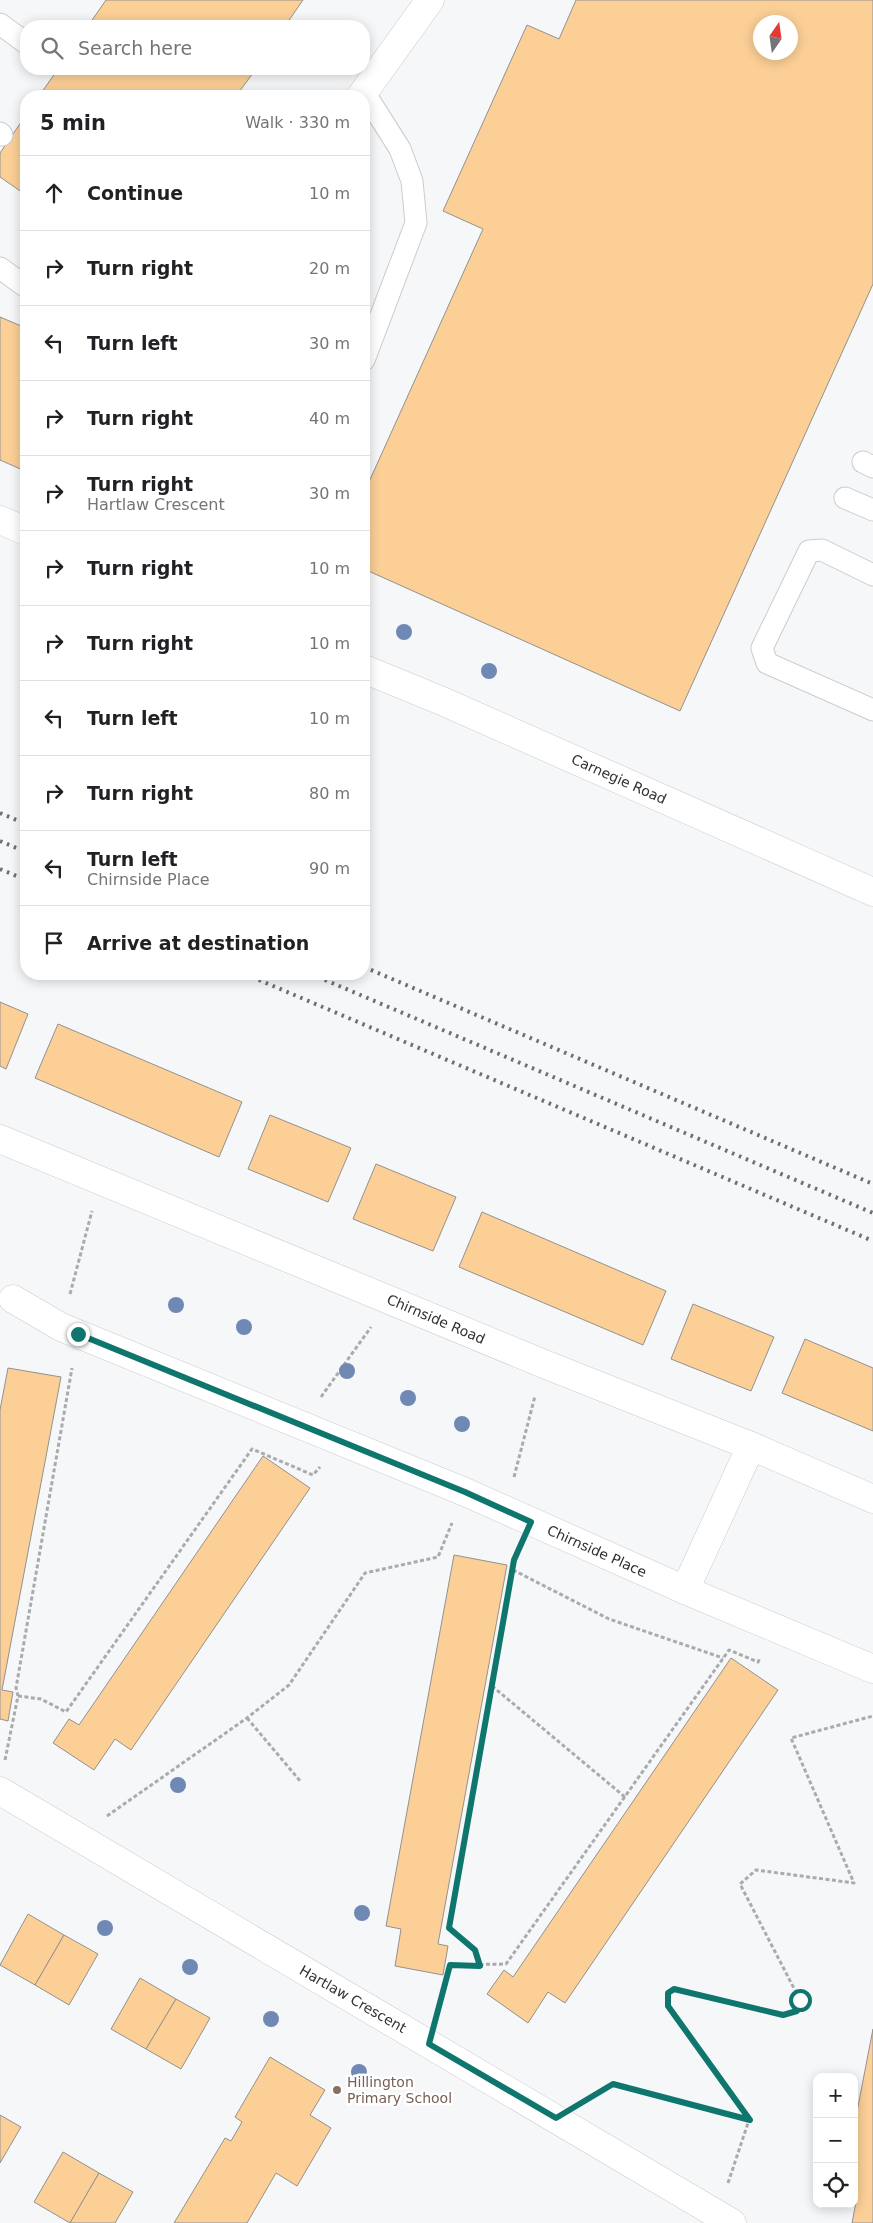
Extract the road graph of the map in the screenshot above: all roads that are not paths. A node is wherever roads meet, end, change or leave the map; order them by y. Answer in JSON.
{"nodes":[{"id":1,"x":430,"y":0,"type":"edge"},
{"id":2,"x":0,"y":24,"type":"edge"},
{"id":3,"x":20,"y":39,"type":"edge"},
{"id":4,"x":366,"y":90,"type":"edge"},
{"id":5,"x":370,"y":104,"type":"edge"},
{"id":6,"x":0,"y":268,"type":"edge"},
{"id":7,"x":20,"y":283,"type":"edge"},
{"id":8,"x":370,"y":344,"type":"edge"},
{"id":9,"x":845,"y":498,"type":"dead end"},
{"id":10,"x":873,"y":510,"type":"edge"},
{"id":11,"x":0,"y":520,"type":"edge"},
{"id":12,"x":20,"y":528,"type":"edge"},
{"id":13,"x":873,"y":575,"type":"edge"},
{"id":14,"x":370,"y":671,"type":"edge"},
{"id":15,"x":873,"y":710,"type":"edge"},
{"id":16,"x":873,"y":892,"type":"edge"},
{"id":17,"x":0,"y":1139,"type":"edge"},
{"id":18,"x":13,"y":1299,"type":"dead end"},
{"id":19,"x":752,"y":1446,"type":"junction"},
{"id":20,"x":873,"y":1499,"type":"edge"},
{"id":21,"x":685,"y":1590,"type":"junction"},
{"id":22,"x":873,"y":1670,"type":"edge"},
{"id":23,"x":0,"y":1792,"type":"edge"},
{"id":24,"x":725,"y":2219,"type":"edge"}],
"edges":[{"from":1,"to":4,"type":"street"},
{"from":2,"to":3,"type":"lane"},
{"from":5,"to":8,"type":"lane"},
{"from":6,"to":7,"type":"lane"},
{"from":9,"to":10,"type":"lane"},
{"from":11,"to":12,"type":"street"},
{"from":13,"to":15,"type":"lane"},
{"from":14,"to":16,"type":"street","name":"Carnegie Road"},
{"from":17,"to":19,"type":"street","name":"Chirnside Road"},
{"from":18,"to":21,"type":"street","name":"Chirnside Place"},
{"from":19,"to":20,"type":"street","name":"Chirnside Road"},
{"from":19,"to":21,"type":"street"},
{"from":21,"to":22,"type":"street","name":"Chirnside Place"},
{"from":23,"to":24,"type":"street","name":"Hartlaw Crescent"}]}
